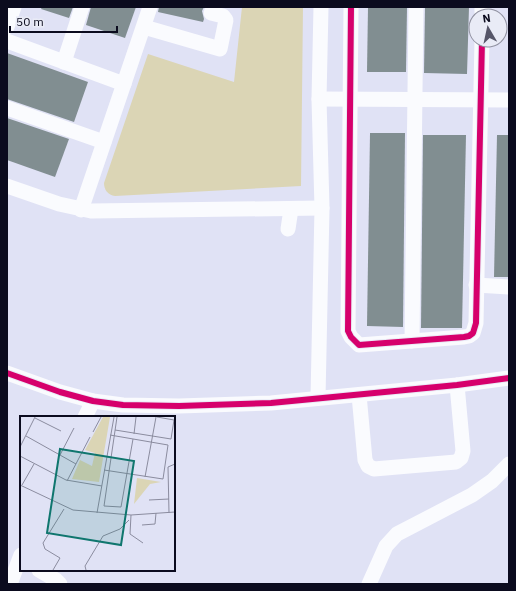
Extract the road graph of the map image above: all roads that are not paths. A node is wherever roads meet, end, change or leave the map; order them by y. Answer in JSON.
{"nodes":[{"id":1,"x":14,"y":7,"type":"edge"},
{"id":2,"x":82,"y":7,"type":"edge"},
{"id":3,"x":150,"y":7,"type":"edge"},
{"id":4,"x":321,"y":7,"type":"edge"},
{"id":5,"x":351,"y":7,"type":"edge"},
{"id":6,"x":416,"y":7,"type":"edge"},
{"id":7,"x":211,"y":13,"type":"dead end"},
{"id":8,"x":7,"y":27,"type":"edge"},
{"id":9,"x":144,"y":27,"type":"junction"},
{"id":10,"x":7,"y":41,"type":"edge"},
{"id":11,"x":482,"y":48,"type":"edge"},
{"id":12,"x":64,"y":62,"type":"junction"},
{"id":13,"x":124,"y":84,"type":"junction"},
{"id":14,"x":319,"y":99,"type":"junction"},
{"id":15,"x":351,"y":99,"type":"junction"},
{"id":16,"x":415,"y":100,"type":"junction"},
{"id":17,"x":481,"y":100,"type":"junction"},
{"id":18,"x":509,"y":100,"type":"edge"},
{"id":19,"x":7,"y":108,"type":"edge"},
{"id":20,"x":104,"y":142,"type":"junction"},
{"id":21,"x":7,"y":186,"type":"edge"},
{"id":22,"x":322,"y":208,"type":"junction"},
{"id":23,"x":291,"y":209,"type":"junction"},
{"id":24,"x":81,"y":210,"type":"junction"},
{"id":25,"x":288,"y":229,"type":"dead end"},
{"id":26,"x":476,"y":285,"type":"junction"},
{"id":27,"x":509,"y":288,"type":"edge"},
{"id":28,"x":412,"y":341,"type":"junction"},
{"id":29,"x":7,"y":373,"type":"edge"},
{"id":30,"x":509,"y":378,"type":"edge"},
{"id":31,"x":457,"y":385,"type":"junction"},
{"id":32,"x":359,"y":395,"type":"junction"},
{"id":33,"x":318,"y":398,"type":"junction"},
{"id":34,"x":93,"y":401,"type":"junction"},
{"id":35,"x":86,"y":416,"type":"edge"},
{"id":36,"x":509,"y":464,"type":"edge"},
{"id":37,"x":20,"y":560,"type":"edge"},
{"id":38,"x":41,"y":571,"type":"edge"},
{"id":39,"x":10,"y":584,"type":"edge"},
{"id":40,"x":60,"y":584,"type":"edge"},
{"id":41,"x":369,"y":584,"type":"edge"}],
"edges":[{"from":1,"to":8,"type":"street"},
{"from":2,"to":12,"type":"street"},
{"from":3,"to":9,"type":"street"},
{"from":4,"to":14,"type":"street"},
{"from":5,"to":15,"type":"street"},
{"from":6,"to":16,"type":"street"},
{"from":7,"to":9,"type":"street"},
{"from":9,"to":13,"type":"street"},
{"from":10,"to":12,"type":"street"},
{"from":11,"to":17,"type":"street"},
{"from":12,"to":13,"type":"street"},
{"from":13,"to":20,"type":"street"},
{"from":14,"to":15,"type":"street"},
{"from":14,"to":22,"type":"street"},
{"from":15,"to":16,"type":"street"},
{"from":15,"to":28,"type":"street"},
{"from":16,"to":17,"type":"street"},
{"from":16,"to":28,"type":"street"},
{"from":17,"to":18,"type":"street"},
{"from":17,"to":26,"type":"street"},
{"from":19,"to":20,"type":"street"},
{"from":20,"to":24,"type":"street"},
{"from":21,"to":24,"type":"street"},
{"from":22,"to":23,"type":"street"},
{"from":22,"to":33,"type":"street"},
{"from":23,"to":24,"type":"street"},
{"from":23,"to":25,"type":"street"},
{"from":26,"to":27,"type":"street"},
{"from":26,"to":28,"type":"street"},
{"from":29,"to":34,"type":"street"},
{"from":30,"to":31,"type":"street"},
{"from":31,"to":32,"type":"street"},
{"from":31,"to":32,"type":"street"},
{"from":32,"to":33,"type":"street"},
{"from":33,"to":34,"type":"street"},
{"from":34,"to":35,"type":"street"},
{"from":36,"to":41,"type":"street"},
{"from":37,"to":39,"type":"street"},
{"from":38,"to":40,"type":"street"}]}
